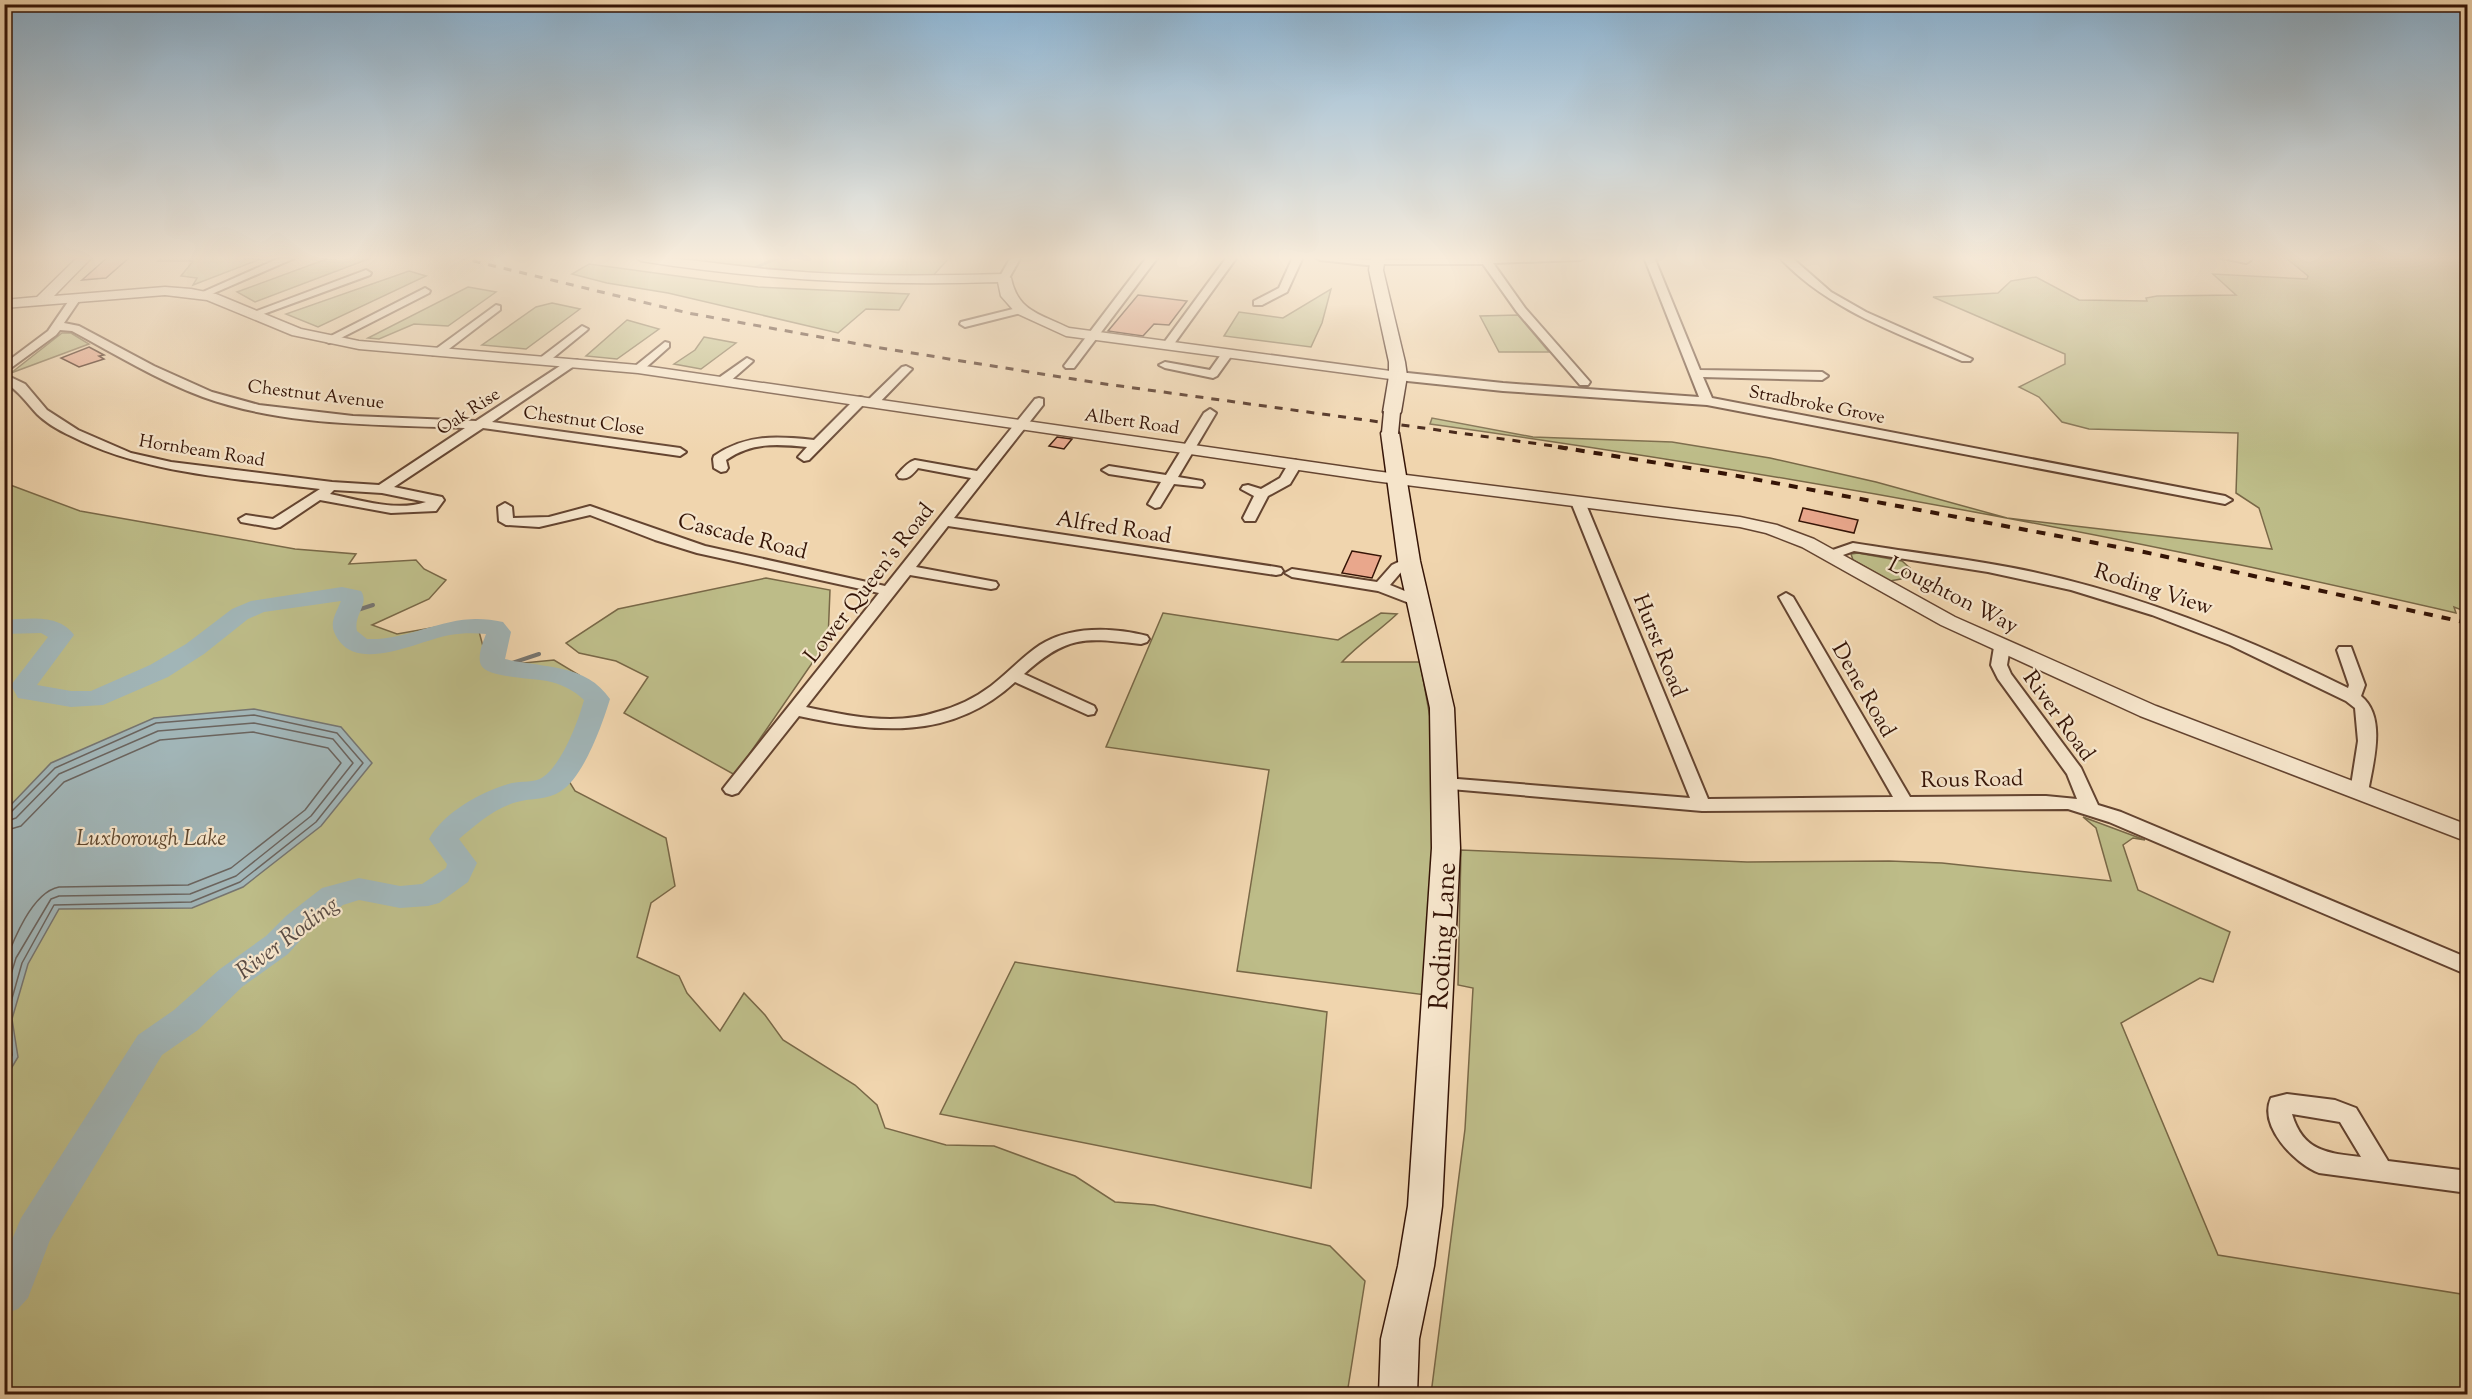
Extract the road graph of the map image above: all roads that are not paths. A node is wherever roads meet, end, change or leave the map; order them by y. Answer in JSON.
{"nodes":[{"id":1,"x":60,"y":322,"type":"edge"},
{"id":2,"x":274,"y":322,"type":"edge"},
{"id":3,"x":364,"y":322,"type":"edge"},
{"id":4,"x":477,"y":322,"type":"edge"},
{"id":5,"x":972,"y":322,"type":"edge"},
{"id":6,"x":1046,"y":322,"type":"edge"},
{"id":7,"x":1102,"y":322,"type":"edge"},
{"id":8,"x":1184,"y":322,"type":"edge"},
{"id":9,"x":1388,"y":322,"type":"edge"},
{"id":10,"x":1532,"y":322,"type":"edge"},
{"id":11,"x":1675,"y":322,"type":"edge"},
{"id":12,"x":1881,"y":322,"type":"edge"},
{"id":13,"x":965,"y":324,"type":"dead end"},
{"id":14,"x":58,"y":326,"type":"junction"},
{"id":15,"x":582,"y":329,"type":"dead end"},
{"id":16,"x":1092,"y":335,"type":"junction"},
{"id":17,"x":329,"y":340,"type":"junction"},
{"id":18,"x":665,"y":345,"type":"dead end"},
{"id":19,"x":1167,"y":346,"type":"junction"},
{"id":20,"x":436,"y":353,"type":"junction"},
{"id":21,"x":1226,"y":355,"type":"junction"},
{"id":22,"x":1966,"y":359,"type":"dead end"},
{"id":23,"x":544,"y":360,"type":"junction"},
{"id":24,"x":747,"y":361,"type":"dead end"},
{"id":25,"x":573,"y":362,"type":"junction"},
{"id":26,"x":1071,"y":364,"type":"dead end"},
{"id":27,"x":1165,"y":365,"type":"dead end"},
{"id":28,"x":638,"y":369,"type":"junction"},
{"id":29,"x":906,"y":369,"type":"dead end"},
{"id":30,"x":6,"y":370,"type":"edge"},
{"id":31,"x":1696,"y":373,"type":"junction"},
{"id":32,"x":1398,"y":376,"type":"junction"},
{"id":33,"x":1822,"y":376,"type":"dead end"},
{"id":34,"x":724,"y":380,"type":"junction"},
{"id":35,"x":1584,"y":382,"type":"dead end"},
{"id":36,"x":1707,"y":401,"type":"junction"},
{"id":37,"x":866,"y":402,"type":"junction"},
{"id":38,"x":1039,"y":402,"type":"dead end"},
{"id":39,"x":1191,"y":415,"type":"dead end"},
{"id":40,"x":1021,"y":424,"type":"junction"},
{"id":41,"x":481,"y":425,"type":"junction"},
{"id":42,"x":817,"y":444,"type":"junction"},
{"id":43,"x":1188,"y":449,"type":"junction"},
{"id":44,"x":926,"y":451,"type":"dead end"},
{"id":45,"x":680,"y":452,"type":"dead end"},
{"id":46,"x":804,"y":457,"type":"dead end"},
{"id":47,"x":915,"y":464,"type":"junction"},
{"id":48,"x":1295,"y":464,"type":"junction"},
{"id":49,"x":721,"y":468,"type":"dead end"},
{"id":50,"x":1109,"y":470,"type":"dead end"},
{"id":51,"x":904,"y":475,"type":"dead end"},
{"id":52,"x":980,"y":476,"type":"junction"},
{"id":53,"x":1169,"y":479,"type":"junction"},
{"id":54,"x":1398,"y":480,"type":"junction"},
{"id":55,"x":1197,"y":484,"type":"dead end"},
{"id":56,"x":332,"y":486,"type":"junction"},
{"id":57,"x":382,"y":489,"type":"junction"},
{"id":58,"x":1248,"y":489,"type":"dead end"},
{"id":59,"x":1262,"y":494,"type":"junction"},
{"id":60,"x":319,"y":496,"type":"junction"},
{"id":61,"x":2225,"y":500,"type":"dead end"},
{"id":62,"x":1578,"y":502,"type":"junction"},
{"id":63,"x":1155,"y":504,"type":"dead end"},
{"id":64,"x":505,"y":507,"type":"dead end"},
{"id":65,"x":1250,"y":518,"type":"dead end"},
{"id":66,"x":246,"y":519,"type":"dead end"},
{"id":67,"x":945,"y":521,"type":"junction"},
{"id":68,"x":1832,"y":555,"type":"junction"},
{"id":69,"x":1409,"y":561,"type":"junction"},
{"id":70,"x":906,"y":570,"type":"junction"},
{"id":71,"x":1276,"y":571,"type":"dead end"},
{"id":72,"x":1292,"y":573,"type":"dead end"},
{"id":73,"x":991,"y":585,"type":"dead end"},
{"id":74,"x":1381,"y":587,"type":"junction"},
{"id":75,"x":890,"y":591,"type":"junction"},
{"id":76,"x":1786,"y":597,"type":"dead end"},
{"id":77,"x":1417,"y":601,"type":"junction"},
{"id":78,"x":1141,"y":639,"type":"dead end"},
{"id":79,"x":2002,"y":647,"type":"junction"},
{"id":80,"x":2345,"y":650,"type":"dead end"},
{"id":81,"x":1013,"y":675,"type":"junction"},
{"id":82,"x":2352,"y":697,"type":"junction"},
{"id":83,"x":795,"y":710,"type":"junction"},
{"id":84,"x":1088,"y":710,"type":"dead end"},
{"id":85,"x":1445,"y":784,"type":"junction"},
{"id":86,"x":732,"y":789,"type":"dead end"},
{"id":87,"x":2359,"y":792,"type":"junction"},
{"id":88,"x":1905,"y":803,"type":"junction"},
{"id":89,"x":1702,"y":805,"type":"junction"},
{"id":90,"x":2091,"y":809,"type":"junction"},
{"id":91,"x":2468,"y":834,"type":"edge"},
{"id":92,"x":2468,"y":968,"type":"edge"},
{"id":93,"x":2380,"y":1169,"type":"dead end"},
{"id":94,"x":2468,"y":1182,"type":"edge"},
{"id":95,"x":1398,"y":1395,"type":"edge"}],
"edges":[{"from":1,"to":14,"type":"street","name":"Hornbeam Road"},
{"from":2,"to":17,"type":"street","name":"Albert Road"},
{"from":3,"to":17,"type":"street"},
{"from":4,"to":20,"type":"street"},
{"from":5,"to":13,"type":"street"},
{"from":6,"to":16,"type":"street"},
{"from":7,"to":16,"type":"street"},
{"from":8,"to":19,"type":"street"},
{"from":9,"to":32,"type":"main road","name":"Roding Lane"},
{"from":10,"to":35,"type":"street"},
{"from":11,"to":31,"type":"street"},
{"from":12,"to":22,"type":"street"},
{"from":14,"to":30,"type":"street","name":"Hornbeam Road"},
{"from":14,"to":41,"type":"street","name":"Chestnut Avenue"},
{"from":15,"to":23,"type":"street"},
{"from":16,"to":19,"type":"street"},
{"from":16,"to":26,"type":"street"},
{"from":17,"to":20,"type":"street","name":"Albert Road"},
{"from":18,"to":28,"type":"street"},
{"from":19,"to":21,"type":"street"},
{"from":20,"to":23,"type":"street","name":"Albert Road"},
{"from":21,"to":27,"type":"street"},
{"from":21,"to":32,"type":"street"},
{"from":23,"to":25,"type":"street","name":"Albert Road"},
{"from":24,"to":34,"type":"street"},
{"from":25,"to":28,"type":"street","name":"Albert Road"},
{"from":25,"to":41,"type":"street","name":"Oak Rise"},
{"from":28,"to":34,"type":"street","name":"Albert Road"},
{"from":29,"to":37,"type":"street"},
{"from":30,"to":56,"type":"street","name":"Hornbeam Road"},
{"from":31,"to":33,"type":"street"},
{"from":31,"to":36,"type":"street"},
{"from":32,"to":36,"type":"street","name":"Stradbroke Grove"},
{"from":32,"to":54,"type":"main road","name":"Roding Lane","bridge":true},
{"from":34,"to":37,"type":"street","name":"Albert Road"},
{"from":36,"to":61,"type":"street","name":"Stradbroke Grove"},
{"from":37,"to":40,"type":"street","name":"Albert Road"},
{"from":37,"to":42,"type":"street"},
{"from":38,"to":40,"type":"street","name":"Lower Queen's Road"},
{"from":39,"to":43,"type":"street"},
{"from":40,"to":43,"type":"street","name":"Albert Road"},
{"from":40,"to":52,"type":"street","name":"Lower Queen's Road"},
{"from":41,"to":45,"type":"street","name":"Chestnut Close"},
{"from":41,"to":57,"type":"street","name":"Oak Rise"},
{"from":42,"to":46,"type":"street"},
{"from":42,"to":49,"type":"street"},
{"from":43,"to":48,"type":"street","name":"Albert Road"},
{"from":43,"to":53,"type":"street"},
{"from":44,"to":47,"type":"street"},
{"from":47,"to":51,"type":"street"},
{"from":47,"to":52,"type":"street"},
{"from":48,"to":54,"type":"street","name":"Albert Road"},
{"from":48,"to":59,"type":"street"},
{"from":50,"to":53,"type":"street"},
{"from":52,"to":67,"type":"street","name":"Lower Queen's Road"},
{"from":53,"to":55,"type":"street"},
{"from":53,"to":63,"type":"street"},
{"from":54,"to":62,"type":"street","name":"Loughton Way"},
{"from":54,"to":69,"type":"main road","name":"Roding Lane"},
{"from":56,"to":57,"type":"street","name":"Hornbeam Road"},
{"from":56,"to":60,"type":"street"},
{"from":57,"to":60,"type":"street","name":"Hornbeam Road"},
{"from":58,"to":59,"type":"street"},
{"from":59,"to":65,"type":"street"},
{"from":60,"to":66,"type":"street"},
{"from":62,"to":68,"type":"street","name":"Loughton Way"},
{"from":62,"to":89,"type":"street","name":"Hurst Road"},
{"from":64,"to":75,"type":"street","name":"Cascade Road"},
{"from":67,"to":70,"type":"street","name":"Lower Queen's Road"},
{"from":67,"to":71,"type":"street","name":"Alfred Road"},
{"from":68,"to":79,"type":"street","name":"Loughton Way"},
{"from":68,"to":82,"type":"street","name":"Roding View"},
{"from":69,"to":74,"type":"street"},
{"from":69,"to":77,"type":"main road","name":"Roding Lane"},
{"from":70,"to":73,"type":"street"},
{"from":70,"to":75,"type":"street","name":"Lower Queen's Road"},
{"from":72,"to":74,"type":"street"},
{"from":74,"to":77,"type":"street"},
{"from":75,"to":83,"type":"street","name":"Lower Queen's Road"},
{"from":76,"to":88,"type":"street","name":"Dene Road"},
{"from":77,"to":85,"type":"main road","name":"Roding Lane"},
{"from":78,"to":81,"type":"street"},
{"from":79,"to":87,"type":"street","name":"Loughton Way"},
{"from":79,"to":90,"type":"street","name":"River Road"},
{"from":80,"to":82,"type":"street"},
{"from":81,"to":83,"type":"street"},
{"from":81,"to":84,"type":"street"},
{"from":82,"to":87,"type":"street"},
{"from":83,"to":86,"type":"street","name":"Lower Queen's Road"},
{"from":85,"to":89,"type":"street","name":"Rous Road"},
{"from":85,"to":95,"type":"main road","name":"Roding Lane"},
{"from":87,"to":91,"type":"street","name":"Loughton Way"},
{"from":88,"to":89,"type":"street","name":"Rous Road"},
{"from":88,"to":90,"type":"street","name":"Rous Road"},
{"from":90,"to":92,"type":"street","name":"Rous Road"},
{"from":93,"to":94,"type":"street"}]}
